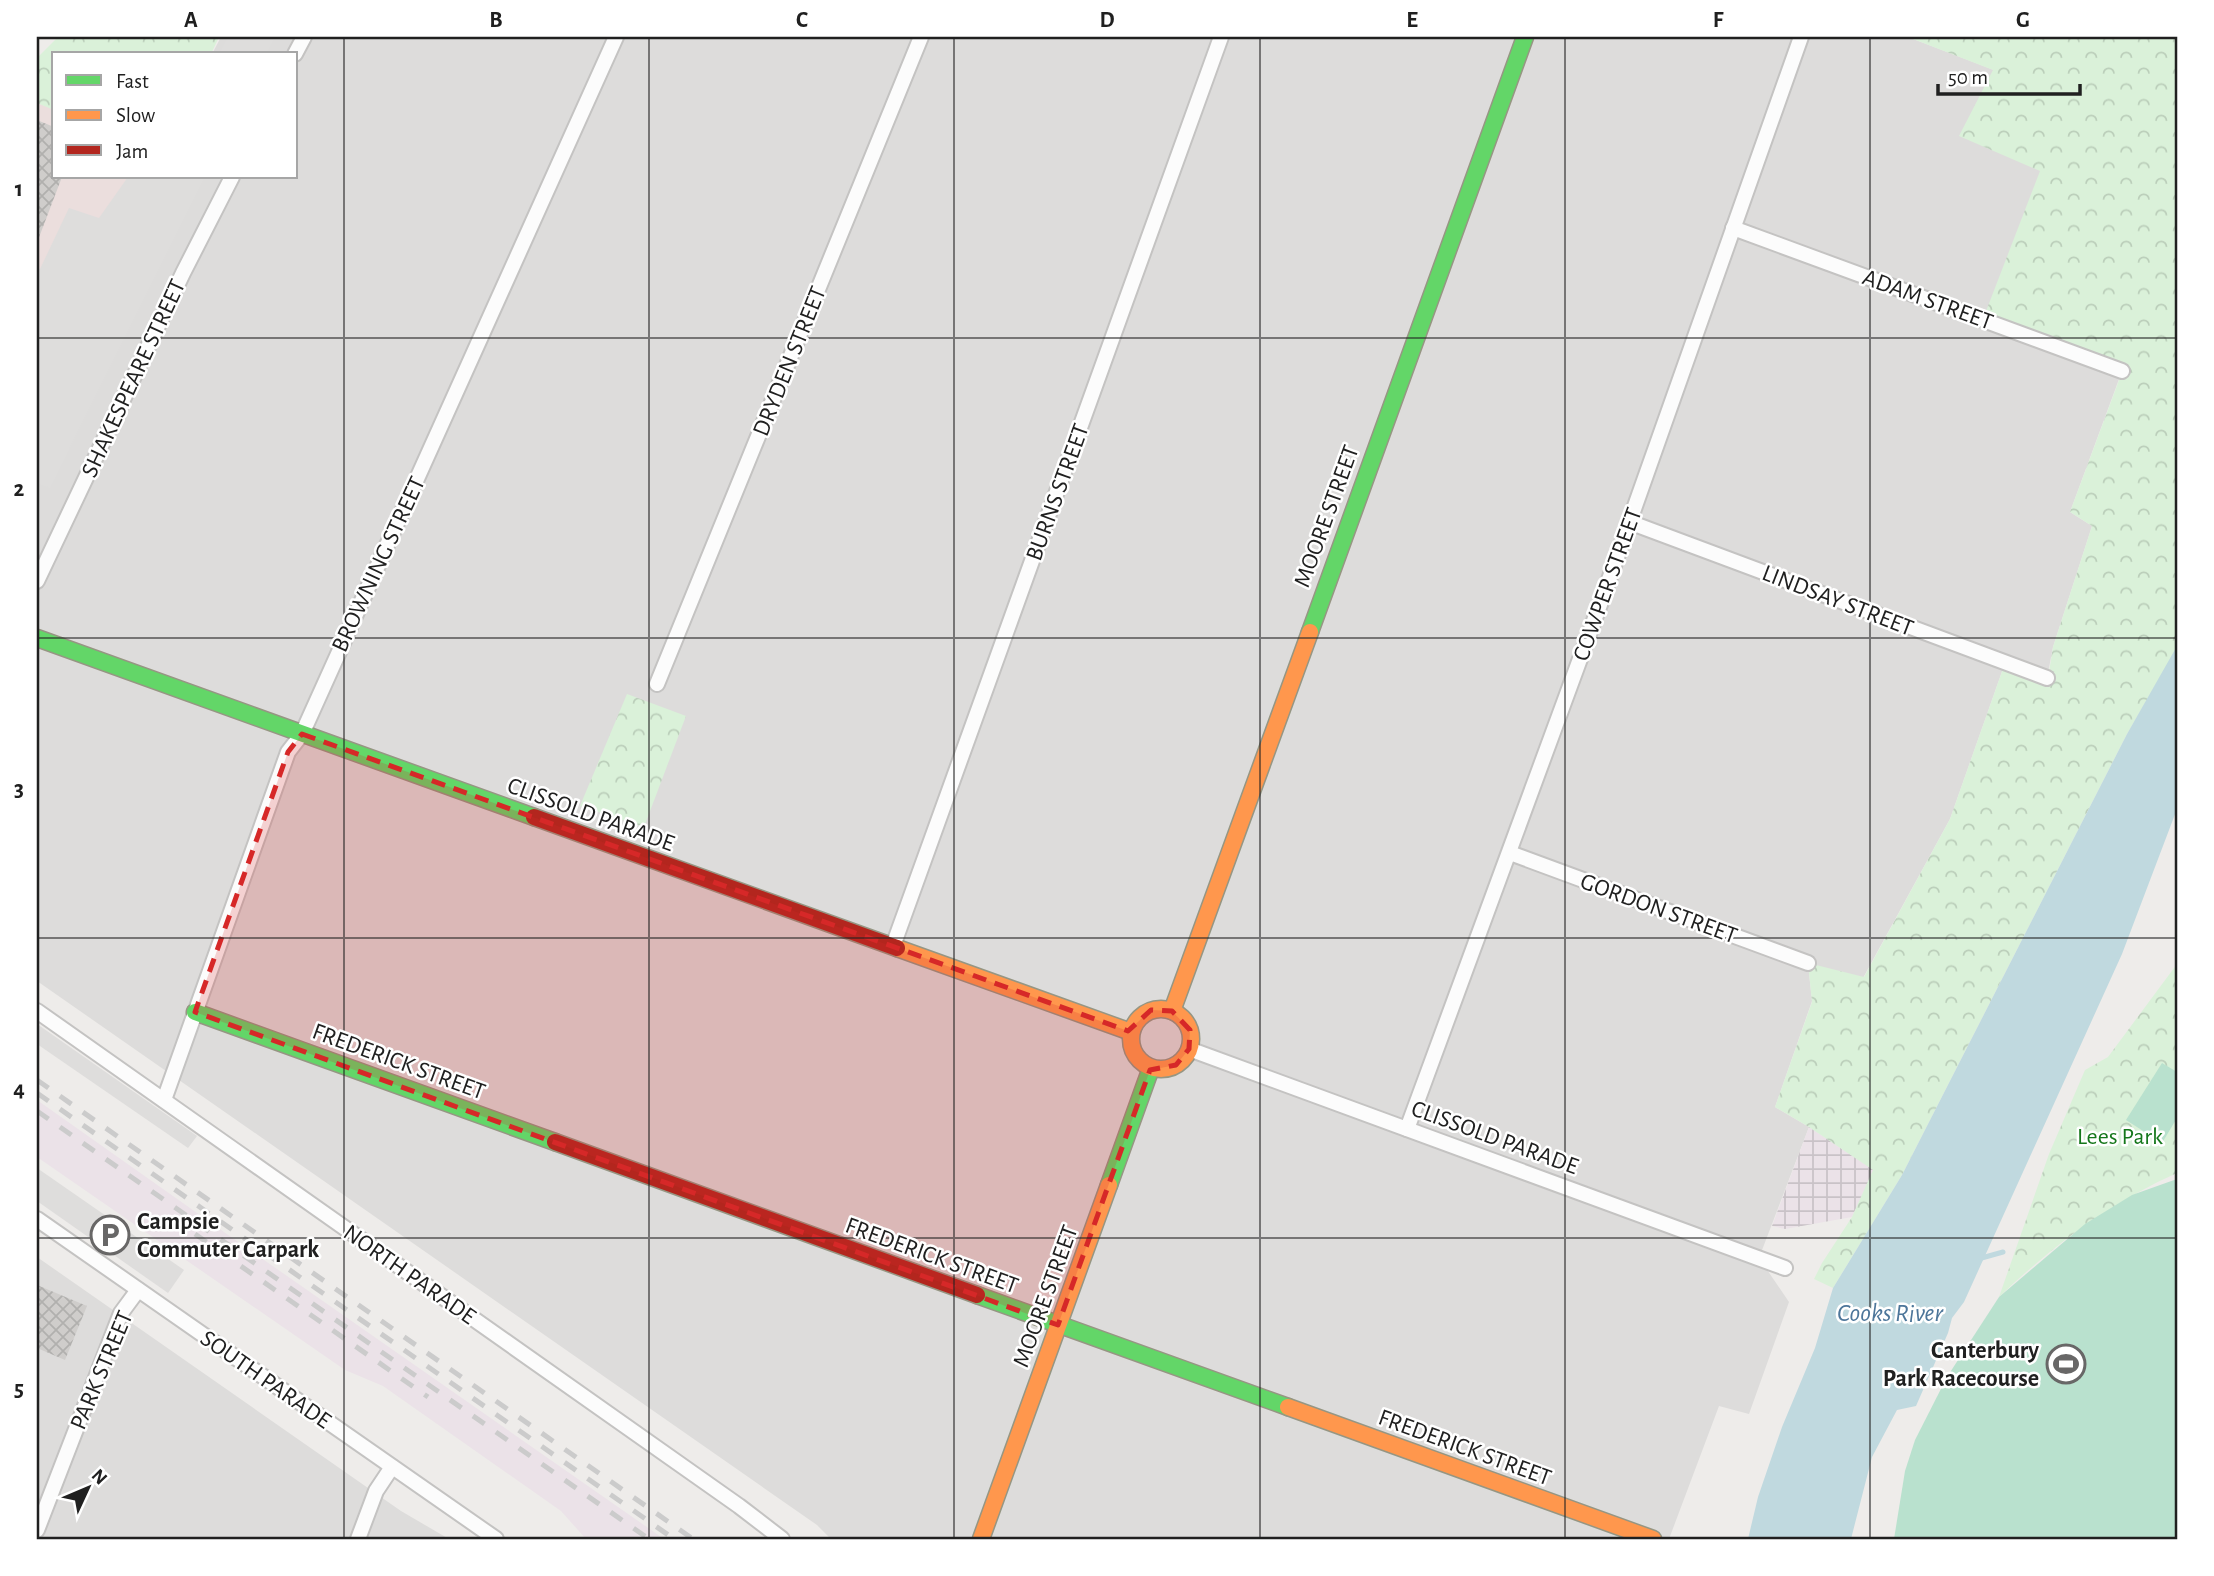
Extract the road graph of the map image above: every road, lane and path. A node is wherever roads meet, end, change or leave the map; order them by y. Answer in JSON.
{"nodes":[{"id":1,"x":617,"y":37,"type":"edge"},
{"id":2,"x":921,"y":37,"type":"edge"},
{"id":3,"x":1221,"y":37,"type":"edge"},
{"id":4,"x":1525,"y":37,"type":"edge"},
{"id":5,"x":1801,"y":37,"type":"edge"},
{"id":6,"x":232,"y":178,"type":"edge"},
{"id":7,"x":1734,"y":228,"type":"junction"},
{"id":8,"x":2122,"y":371,"type":"dead end"},
{"id":9,"x":1629,"y":522,"type":"junction"},
{"id":10,"x":37,"y":581,"type":"edge"},
{"id":11,"x":37,"y":638,"type":"edge"},
{"id":12,"x":2048,"y":678,"type":"dead end"},
{"id":13,"x":657,"y":684,"type":"dead end"},
{"id":14,"x":302,"y":734,"type":"junction"},
{"id":15,"x":1510,"y":853,"type":"junction"},
{"id":16,"x":893,"y":946,"type":"junction"},
{"id":17,"x":1808,"y":963,"type":"dead end"},
{"id":18,"x":1172,"y":1011,"type":"junction"},
{"id":19,"x":37,"y":1012,"type":"edge"},
{"id":20,"x":195,"y":1012,"type":"junction"},
{"id":21,"x":1131,"y":1032,"type":"junction"},
{"id":22,"x":1189,"y":1049,"type":"junction"},
{"id":23,"x":1151,"y":1068,"type":"junction"},
{"id":24,"x":164,"y":1100,"type":"junction"},
{"id":25,"x":1408,"y":1129,"type":"junction"},
{"id":26,"x":37,"y":1219,"type":"edge"},
{"id":27,"x":1785,"y":1268,"type":"dead end"},
{"id":28,"x":138,"y":1290,"type":"junction"},
{"id":29,"x":1058,"y":1325,"type":"junction"},
{"id":30,"x":392,"y":1467,"type":"junction"},
{"id":31,"x":37,"y":1531,"type":"edge"},
{"id":32,"x":358,"y":1539,"type":"edge"},
{"id":33,"x":496,"y":1539,"type":"edge"},
{"id":34,"x":782,"y":1539,"type":"edge"},
{"id":35,"x":981,"y":1539,"type":"edge"},
{"id":36,"x":1653,"y":1539,"type":"edge"}],
"edges":[{"from":1,"to":14,"type":"street","name":"BROWNING STREET"},
{"from":2,"to":13,"type":"street","name":"DRYDEN STREET"},
{"from":3,"to":16,"type":"street","name":"BURNS STREET"},
{"from":4,"to":18,"type":"street","name":"MOORE STREET"},
{"from":5,"to":7,"type":"street","name":"COWPER STREET"},
{"from":6,"to":10,"type":"street","name":"SHAKESPEARE STREET"},
{"from":7,"to":8,"type":"street","name":"ADAM STREET"},
{"from":7,"to":9,"type":"street","name":"COWPER STREET"},
{"from":9,"to":12,"type":"street","name":"LINDSAY STREET"},
{"from":9,"to":15,"type":"street","name":"COWPER STREET"},
{"from":11,"to":14,"type":"street","name":"CLISSOLD PARADE"},
{"from":14,"to":16,"type":"street","name":"CLISSOLD PARADE"},
{"from":14,"to":20,"type":"street","name":"BROWNING STREET"},
{"from":15,"to":17,"type":"street","name":"GORDON STREET"},
{"from":15,"to":25,"type":"street","name":"COWPER STREET"},
{"from":16,"to":21,"type":"street","name":"CLISSOLD PARADE"},
{"from":18,"to":21,"type":"street"},
{"from":18,"to":22,"type":"street"},
{"from":19,"to":24,"type":"street","name":"NORTH PARADE"},
{"from":20,"to":24,"type":"street","name":"BROWNING STREET"},
{"from":20,"to":29,"type":"street","name":"FREDERICK STREET"},
{"from":21,"to":23,"type":"street"},
{"from":22,"to":23,"type":"street"},
{"from":22,"to":25,"type":"street","name":"CLISSOLD PARADE"},
{"from":23,"to":29,"type":"street","name":"MOORE STREET"},
{"from":24,"to":34,"type":"street","name":"NORTH PARADE"},
{"from":25,"to":27,"type":"street","name":"CLISSOLD PARADE"},
{"from":26,"to":28,"type":"street","name":"SOUTH PARADE"},
{"from":28,"to":30,"type":"street","name":"SOUTH PARADE"},
{"from":28,"to":31,"type":"street","name":"PARK STREET"},
{"from":29,"to":35,"type":"street","name":"MOORE STREET"},
{"from":29,"to":36,"type":"street","name":"FREDERICK STREET"},
{"from":30,"to":32,"type":"street"},
{"from":30,"to":33,"type":"street","name":"SOUTH PARADE"}]}
